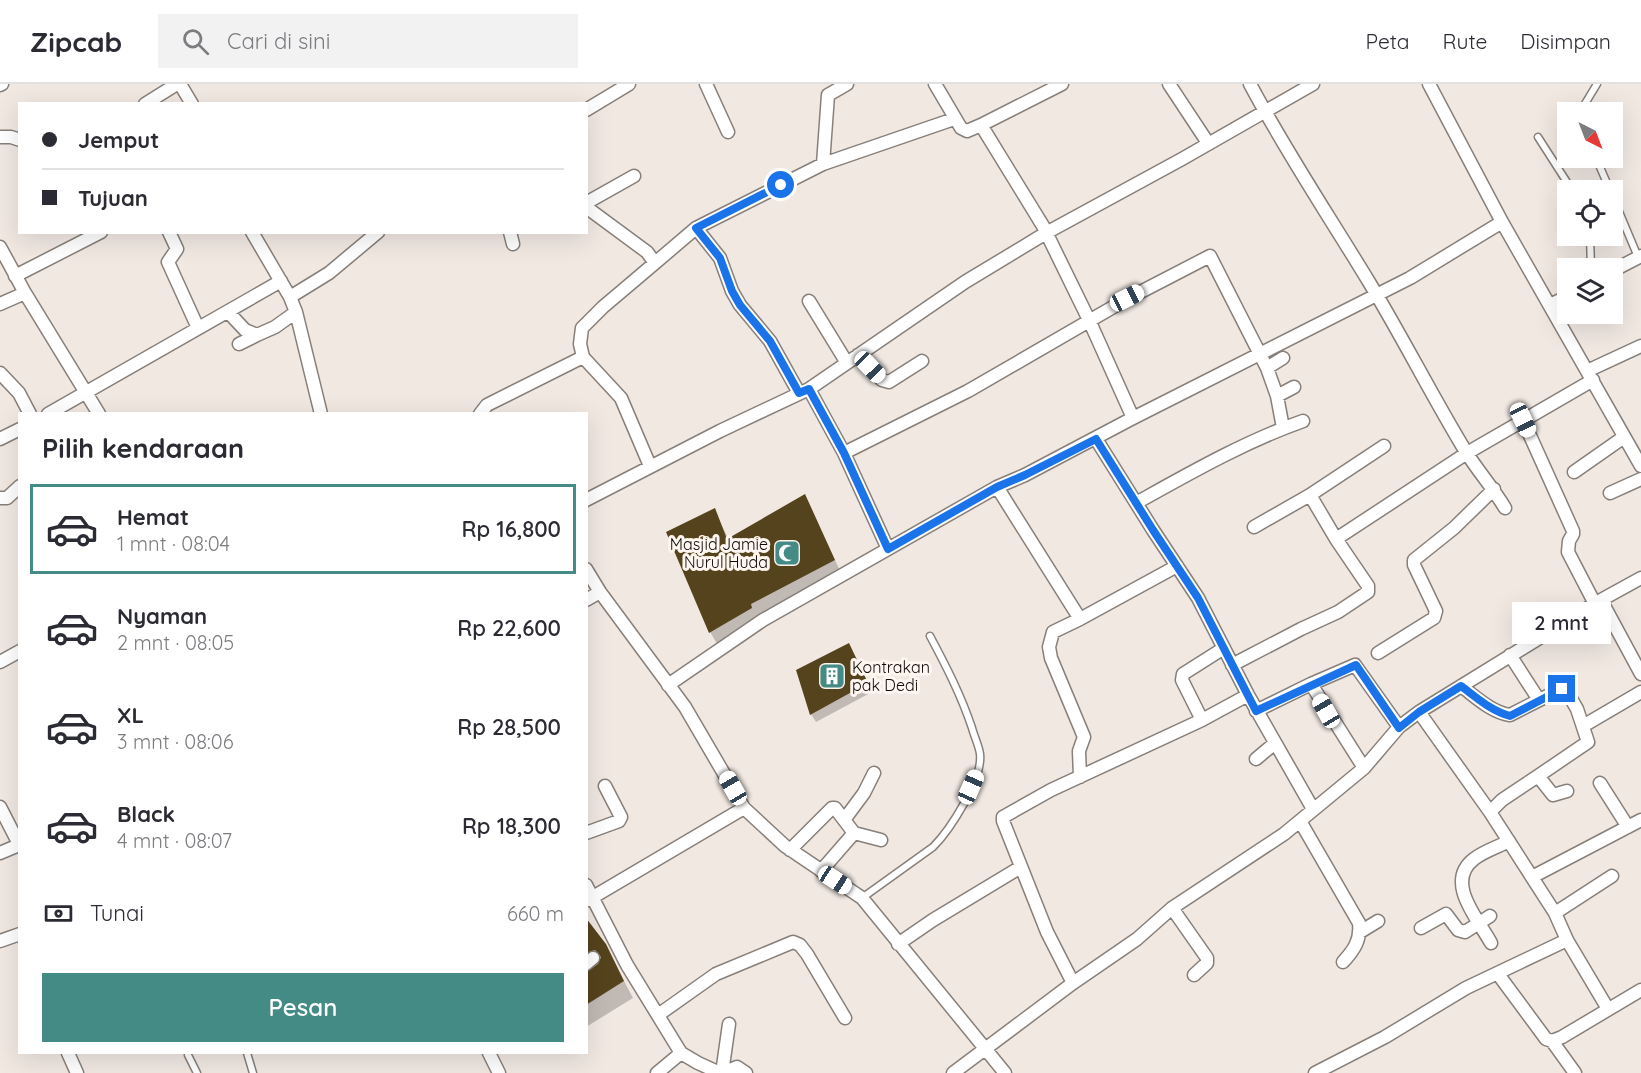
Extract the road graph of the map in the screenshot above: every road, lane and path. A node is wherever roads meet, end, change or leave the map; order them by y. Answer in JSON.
{"nodes":[{"id":1,"x":178,"y":84,"type":"edge"},
{"id":2,"x":629,"y":84,"type":"edge"},
{"id":3,"x":706,"y":84,"type":"edge"},
{"id":4,"x":847,"y":84,"type":"edge"},
{"id":5,"x":934,"y":84,"type":"edge"},
{"id":6,"x":1062,"y":84,"type":"edge"},
{"id":7,"x":1169,"y":84,"type":"edge"},
{"id":8,"x":1250,"y":84,"type":"edge"},
{"id":9,"x":1312,"y":84,"type":"edge"},
{"id":10,"x":1429,"y":84,"type":"edge"},
{"id":11,"x":1597,"y":84,"type":"edge"},
{"id":12,"x":149,"y":102,"type":"edge"},
{"id":13,"x":191,"y":102,"type":"edge"},
{"id":14,"x":1586,"y":102,"type":"edge"},
{"id":15,"x":588,"y":109,"type":"edge"},
{"id":16,"x":1264,"y":111,"type":"junction"},
{"id":17,"x":954,"y":119,"type":"junction"},
{"id":18,"x":981,"y":125,"type":"junction"},
{"id":19,"x":728,"y":132,"type":"dead end"},
{"id":20,"x":0,"y":137,"type":"edge"},
{"id":21,"x":1538,"y":137,"type":"dead end"},
{"id":22,"x":18,"y":139,"type":"edge"},
{"id":23,"x":1208,"y":143,"type":"junction"},
{"id":24,"x":823,"y":164,"type":"junction"},
{"id":25,"x":634,"y":176,"type":"dead end"},
{"id":26,"x":1566,"y":180,"type":"edge"},
{"id":27,"x":588,"y":202,"type":"edge"},
{"id":28,"x":588,"y":208,"type":"edge"},
{"id":29,"x":1623,"y":219,"type":"edge"},
{"id":30,"x":1502,"y":222,"type":"junction"},
{"id":31,"x":696,"y":228,"type":"junction"},
{"id":32,"x":1046,"y":233,"type":"junction"},
{"id":33,"x":97,"y":234,"type":"edge"},
{"id":34,"x":170,"y":234,"type":"edge"},
{"id":35,"x":253,"y":234,"type":"edge"},
{"id":36,"x":376,"y":234,"type":"edge"},
{"id":37,"x":0,"y":247,"type":"edge"},
{"id":38,"x":1640,"y":257,"type":"edge"},
{"id":39,"x":655,"y":263,"type":"junction"},
{"id":40,"x":1623,"y":266,"type":"edge"},
{"id":41,"x":15,"y":276,"type":"junction"},
{"id":42,"x":281,"y":281,"type":"junction"},
{"id":43,"x":25,"y":293,"type":"junction"},
{"id":44,"x":1376,"y":294,"type":"junction"},
{"id":45,"x":290,"y":297,"type":"junction"},
{"id":46,"x":809,"y":301,"type":"dead end"},
{"id":47,"x":1557,"y":302,"type":"edge"},
{"id":48,"x":0,"y":304,"type":"edge"},
{"id":49,"x":1550,"y":305,"type":"junction"},
{"id":50,"x":229,"y":312,"type":"junction"},
{"id":51,"x":296,"y":312,"type":"junction"},
{"id":52,"x":1089,"y":320,"type":"junction"},
{"id":53,"x":198,"y":328,"type":"junction"},
{"id":54,"x":258,"y":335,"type":"junction"},
{"id":55,"x":239,"y":344,"type":"dead end"},
{"id":56,"x":1641,"y":346,"type":"edge"},
{"id":57,"x":858,"y":355,"type":"junction"},
{"id":58,"x":1261,"y":355,"type":"junction"},
{"id":59,"x":583,"y":357,"type":"junction"},
{"id":60,"x":1283,"y":358,"type":"dead end"},
{"id":61,"x":922,"y":361,"type":"dead end"},
{"id":62,"x":847,"y":363,"type":"junction"},
{"id":63,"x":1267,"y":368,"type":"junction"},
{"id":64,"x":0,"y":373,"type":"edge"},
{"id":65,"x":1590,"y":376,"type":"junction"},
{"id":66,"x":1294,"y":387,"type":"dead end"},
{"id":67,"x":804,"y":391,"type":"junction"},
{"id":68,"x":86,"y":393,"type":"junction"},
{"id":69,"x":1276,"y":396,"type":"junction"},
{"id":70,"x":29,"y":412,"type":"edge"},
{"id":71,"x":52,"y":412,"type":"edge"},
{"id":72,"x":98,"y":412,"type":"edge"},
{"id":73,"x":321,"y":412,"type":"edge"},
{"id":74,"x":482,"y":412,"type":"edge"},
{"id":75,"x":1133,"y":418,"type":"junction"},
{"id":76,"x":1523,"y":420,"type":"junction"},
{"id":77,"x":1303,"y":422,"type":"dead end"},
{"id":78,"x":1283,"y":428,"type":"junction"},
{"id":79,"x":18,"y":430,"type":"edge"},
{"id":80,"x":1624,"y":436,"type":"junction"},
{"id":81,"x":0,"y":438,"type":"edge"},
{"id":82,"x":1096,"y":439,"type":"junction"},
{"id":83,"x":1384,"y":446,"type":"dead end"},
{"id":84,"x":844,"y":453,"type":"junction"},
{"id":85,"x":1467,"y":453,"type":"junction"},
{"id":86,"x":1639,"y":459,"type":"edge"},
{"id":87,"x":650,"y":466,"type":"junction"},
{"id":88,"x":1574,"y":472,"type":"dead end"},
{"id":89,"x":1641,"y":479,"type":"edge"},
{"id":90,"x":997,"y":487,"type":"junction"},
{"id":91,"x":18,"y":488,"type":"edge"},
{"id":92,"x":1494,"y":489,"type":"junction"},
{"id":93,"x":1610,"y":493,"type":"dead end"},
{"id":94,"x":1310,"y":495,"type":"junction"},
{"id":95,"x":0,"y":498,"type":"edge"},
{"id":96,"x":588,"y":499,"type":"edge"},
{"id":97,"x":1136,"y":502,"type":"junction"},
{"id":98,"x":1505,"y":508,"type":"dead end"},
{"id":99,"x":1254,"y":527,"type":"dead end"},
{"id":100,"x":1336,"y":539,"type":"junction"},
{"id":101,"x":888,"y":549,"type":"junction"},
{"id":102,"x":1177,"y":566,"type":"junction"},
{"id":103,"x":588,"y":572,"type":"edge"},
{"id":104,"x":1641,"y":578,"type":"edge"},
{"id":105,"x":600,"y":592,"type":"junction"},
{"id":106,"x":588,"y":599,"type":"edge"},
{"id":107,"x":1598,"y":602,"type":"junction"},
{"id":108,"x":1080,"y":619,"type":"junction"},
{"id":109,"x":930,"y":636,"type":"dead end"},
{"id":110,"x":1224,"y":648,"type":"junction"},
{"id":111,"x":18,"y":652,"type":"edge"},
{"id":112,"x":1378,"y":653,"type":"dead end"},
{"id":113,"x":1510,"y":655,"type":"junction"},
{"id":114,"x":0,"y":662,"type":"edge"},
{"id":115,"x":1232,"y":665,"type":"junction"},
{"id":116,"x":1641,"y":674,"type":"edge"},
{"id":117,"x":1311,"y":684,"type":"junction"},
{"id":118,"x":668,"y":685,"type":"junction"},
{"id":119,"x":1461,"y":686,"type":"junction"},
{"id":120,"x":1641,"y":692,"type":"edge"},
{"id":121,"x":1248,"y":695,"type":"junction"},
{"id":122,"x":1539,"y":700,"type":"junction"},
{"id":123,"x":1256,"y":711,"type":"junction"},
{"id":124,"x":1419,"y":712,"type":"junction"},
{"id":125,"x":1202,"y":720,"type":"junction"},
{"id":126,"x":1583,"y":726,"type":"junction"},
{"id":127,"x":1399,"y":728,"type":"junction"},
{"id":128,"x":1275,"y":743,"type":"junction"},
{"id":129,"x":1256,"y":759,"type":"dead end"},
{"id":130,"x":1364,"y":768,"type":"junction"},
{"id":131,"x":874,"y":773,"type":"dead end"},
{"id":132,"x":1538,"y":776,"type":"junction"},
{"id":133,"x":1080,"y":777,"type":"junction"},
{"id":134,"x":1600,"y":783,"type":"dead end"},
{"id":135,"x":605,"y":786,"type":"dead end"},
{"id":136,"x":1567,"y":791,"type":"dead end"},
{"id":137,"x":0,"y":807,"type":"edge"},
{"id":138,"x":744,"y":808,"type":"junction"},
{"id":139,"x":1313,"y":809,"type":"junction"},
{"id":140,"x":1490,"y":812,"type":"junction"},
{"id":141,"x":844,"y":820,"type":"junction"},
{"id":142,"x":1641,"y":820,"type":"edge"},
{"id":143,"x":1300,"y":821,"type":"junction"},
{"id":144,"x":16,"y":825,"type":"edge"},
{"id":145,"x":1628,"y":827,"type":"junction"},
{"id":146,"x":588,"y":832,"type":"edge"},
{"id":147,"x":854,"y":833,"type":"junction"},
{"id":148,"x":880,"y":840,"type":"dead end"},
{"id":149,"x":1509,"y":841,"type":"junction"},
{"id":150,"x":18,"y":845,"type":"edge"},
{"id":151,"x":790,"y":850,"type":"junction"},
{"id":152,"x":0,"y":853,"type":"edge"},
{"id":153,"x":1020,"y":867,"type":"junction"},
{"id":154,"x":821,"y":871,"type":"junction"},
{"id":155,"x":1612,"y":876,"type":"dead end"},
{"id":156,"x":1532,"y":877,"type":"junction"},
{"id":157,"x":590,"y":898,"type":"edge"},
{"id":158,"x":862,"y":898,"type":"junction"},
{"id":159,"x":1172,"y":908,"type":"junction"},
{"id":160,"x":1555,"y":913,"type":"junction"},
{"id":161,"x":1485,"y":919,"type":"junction"},
{"id":162,"x":1378,"y":921,"type":"dead end"},
{"id":163,"x":1421,"y":928,"type":"dead end"},
{"id":164,"x":1360,"y":932,"type":"junction"},
{"id":165,"x":18,"y":935,"type":"edge"},
{"id":166,"x":1567,"y":940,"type":"junction"},
{"id":167,"x":0,"y":941,"type":"edge"},
{"id":168,"x":1491,"y":943,"type":"dead end"},
{"id":169,"x":898,"y":944,"type":"junction"},
{"id":170,"x":1343,"y":962,"type":"dead end"},
{"id":171,"x":1498,"y":974,"type":"junction"},
{"id":172,"x":1194,"y":975,"type":"dead end"},
{"id":173,"x":1073,"y":983,"type":"junction"},
{"id":174,"x":1641,"y":990,"type":"edge"},
{"id":175,"x":1608,"y":1009,"type":"junction"},
{"id":176,"x":658,"y":1015,"type":"junction"},
{"id":177,"x":845,"y":1018,"type":"dead end"},
{"id":178,"x":729,"y":1024,"type":"dead end"},
{"id":179,"x":1552,"y":1041,"type":"junction"},
{"id":180,"x":984,"y":1048,"type":"junction"},
{"id":181,"x":681,"y":1053,"type":"junction"},
{"id":182,"x":68,"y":1054,"type":"edge"},
{"id":183,"x":247,"y":1054,"type":"edge"},
{"id":184,"x":492,"y":1054,"type":"edge"},
{"id":185,"x":188,"y":1055,"type":"dead end"},
{"id":186,"x":77,"y":1073,"type":"edge"},
{"id":187,"x":197,"y":1073,"type":"edge"},
{"id":188,"x":253,"y":1073,"type":"edge"},
{"id":189,"x":499,"y":1073,"type":"edge"},
{"id":190,"x":657,"y":1073,"type":"edge"},
{"id":191,"x":722,"y":1073,"type":"edge"},
{"id":192,"x":746,"y":1073,"type":"edge"},
{"id":193,"x":953,"y":1073,"type":"edge"},
{"id":194,"x":1005,"y":1073,"type":"edge"},
{"id":195,"x":1315,"y":1073,"type":"edge"},
{"id":196,"x":1575,"y":1073,"type":"edge"}],
"edges":[{"from":1,"to":12,"type":"street"},
{"from":1,"to":13,"type":"street"},
{"from":2,"to":15,"type":"street"},
{"from":3,"to":19,"type":"street"},
{"from":4,"to":24,"type":"street"},
{"from":5,"to":17,"type":"street"},
{"from":6,"to":18,"type":"street"},
{"from":7,"to":23,"type":"street"},
{"from":8,"to":16,"type":"street"},
{"from":9,"to":16,"type":"street"},
{"from":10,"to":30,"type":"street"},
{"from":11,"to":14,"type":"lane"},
{"from":16,"to":23,"type":"street"},
{"from":16,"to":44,"type":"street"},
{"from":17,"to":18,"type":"street"},
{"from":17,"to":24,"type":"street"},
{"from":18,"to":32,"type":"street"},
{"from":20,"to":22,"type":"street"},
{"from":21,"to":26,"type":"lane"},
{"from":23,"to":32,"type":"street"},
{"from":24,"to":31,"type":"street"},
{"from":25,"to":27,"type":"street"},
{"from":28,"to":39,"type":"street"},
{"from":29,"to":38,"type":"lane"},
{"from":30,"to":44,"type":"street"},
{"from":30,"to":49,"type":"street"},
{"from":31,"to":39,"type":"street"},
{"from":31,"to":67,"type":"street"},
{"from":32,"to":52,"type":"street"},
{"from":32,"to":57,"type":"street"},
{"from":33,"to":41,"type":"street"},
{"from":34,"to":53,"type":"street"},
{"from":35,"to":42,"type":"street"},
{"from":36,"to":45,"type":"street"},
{"from":37,"to":41,"type":"street"},
{"from":38,"to":40,"type":"street"},
{"from":39,"to":59,"type":"street"},
{"from":41,"to":43,"type":"street"},
{"from":42,"to":45,"type":"street"},
{"from":42,"to":50,"type":"street"},
{"from":43,"to":48,"type":"street"},
{"from":43,"to":68,"type":"street"},
{"from":44,"to":58,"type":"street"},
{"from":44,"to":85,"type":"street"},
{"from":45,"to":51,"type":"street"},
{"from":46,"to":62,"type":"street"},
{"from":47,"to":49,"type":"street"},
{"from":49,"to":65,"type":"street"},
{"from":50,"to":53,"type":"street"},
{"from":50,"to":54,"type":"street"},
{"from":51,"to":54,"type":"street"},
{"from":51,"to":73,"type":"street"},
{"from":52,"to":58,"type":"street"},
{"from":52,"to":75,"type":"street"},
{"from":52,"to":84,"type":"street"},
{"from":53,"to":68,"type":"street"},
{"from":54,"to":55,"type":"street"},
{"from":56,"to":65,"type":"street"},
{"from":57,"to":61,"type":"street"},
{"from":57,"to":62,"type":"street"},
{"from":58,"to":63,"type":"street"},
{"from":58,"to":75,"type":"street"},
{"from":59,"to":74,"type":"street"},
{"from":59,"to":87,"type":"street"},
{"from":60,"to":63,"type":"street"},
{"from":62,"to":67,"type":"street"},
{"from":63,"to":69,"type":"street"},
{"from":64,"to":70,"type":"street"},
{"from":65,"to":76,"type":"street"},
{"from":65,"to":80,"type":"street"},
{"from":66,"to":69,"type":"street"},
{"from":67,"to":84,"type":"street"},
{"from":67,"to":87,"type":"street"},
{"from":68,"to":71,"type":"street"},
{"from":68,"to":72,"type":"street"},
{"from":69,"to":78,"type":"street"},
{"from":75,"to":82,"type":"street"},
{"from":76,"to":85,"type":"street"},
{"from":76,"to":107,"type":"street"},
{"from":77,"to":78,"type":"street"},
{"from":78,"to":97,"type":"street"},
{"from":79,"to":81,"type":"street"},
{"from":80,"to":86,"type":"street"},
{"from":80,"to":88,"type":"street"},
{"from":82,"to":90,"type":"street"},
{"from":82,"to":97,"type":"street"},
{"from":83,"to":94,"type":"street"},
{"from":84,"to":101,"type":"street"},
{"from":85,"to":92,"type":"street"},
{"from":85,"to":100,"type":"street"},
{"from":87,"to":96,"type":"street"},
{"from":89,"to":93,"type":"street"},
{"from":90,"to":101,"type":"street"},
{"from":90,"to":108,"type":"street"},
{"from":91,"to":95,"type":"street"},
{"from":92,"to":98,"type":"street"},
{"from":92,"to":112,"type":"street"},
{"from":94,"to":99,"type":"street"},
{"from":94,"to":100,"type":"street"},
{"from":97,"to":102,"type":"street"},
{"from":100,"to":115,"type":"street"},
{"from":101,"to":118,"type":"street"},
{"from":102,"to":108,"type":"street"},
{"from":102,"to":110,"type":"street"},
{"from":103,"to":105,"type":"street"},
{"from":104,"to":107,"type":"street"},
{"from":105,"to":106,"type":"street"},
{"from":105,"to":118,"type":"street"},
{"from":107,"to":113,"type":"street"},
{"from":107,"to":116,"type":"street"},
{"from":108,"to":133,"type":"street"},
{"from":109,"to":158,"type":"lane"},
{"from":110,"to":115,"type":"street"},
{"from":110,"to":125,"type":"street"},
{"from":111,"to":114,"type":"street"},
{"from":113,"to":119,"type":"street"},
{"from":113,"to":122,"type":"street"},
{"from":115,"to":121,"type":"street"},
{"from":117,"to":123,"type":"street"},
{"from":117,"to":127,"type":"street"},
{"from":117,"to":130,"type":"street"},
{"from":118,"to":138,"type":"street"},
{"from":119,"to":122,"type":"street"},
{"from":119,"to":124,"type":"street"},
{"from":120,"to":126,"type":"street"},
{"from":121,"to":123,"type":"street"},
{"from":121,"to":125,"type":"street"},
{"from":122,"to":126,"type":"street"},
{"from":123,"to":128,"type":"street"},
{"from":124,"to":127,"type":"street"},
{"from":124,"to":140,"type":"street"},
{"from":125,"to":133,"type":"street"},
{"from":126,"to":132,"type":"street"},
{"from":127,"to":130,"type":"street"},
{"from":128,"to":129,"type":"street"},
{"from":128,"to":139,"type":"street"},
{"from":130,"to":139,"type":"street"},
{"from":131,"to":141,"type":"street"},
{"from":132,"to":136,"type":"street"},
{"from":132,"to":140,"type":"street"},
{"from":133,"to":153,"type":"street"},
{"from":134,"to":145,"type":"street"},
{"from":135,"to":146,"type":"street"},
{"from":137,"to":144,"type":"street"},
{"from":138,"to":151,"type":"street"},
{"from":138,"to":157,"type":"street"},
{"from":139,"to":143,"type":"street"},
{"from":140,"to":149,"type":"street"},
{"from":141,"to":147,"type":"street"},
{"from":141,"to":151,"type":"street"},
{"from":142,"to":145,"type":"street"},
{"from":143,"to":159,"type":"street"},
{"from":143,"to":164,"type":"street"},
{"from":145,"to":156,"type":"street"},
{"from":147,"to":148,"type":"street"},
{"from":147,"to":154,"type":"street"},
{"from":149,"to":156,"type":"street"},
{"from":149,"to":161,"type":"street"},
{"from":150,"to":152,"type":"street"},
{"from":151,"to":154,"type":"street"},
{"from":153,"to":169,"type":"street"},
{"from":153,"to":173,"type":"street"},
{"from":154,"to":158,"type":"street"},
{"from":155,"to":160,"type":"street"},
{"from":156,"to":160,"type":"street"},
{"from":157,"to":176,"type":"street"},
{"from":158,"to":169,"type":"street"},
{"from":159,"to":172,"type":"street"},
{"from":159,"to":173,"type":"street"},
{"from":160,"to":166,"type":"street"},
{"from":161,"to":163,"type":"street"},
{"from":161,"to":168,"type":"street"},
{"from":162,"to":164,"type":"street"},
{"from":164,"to":170,"type":"street"},
{"from":165,"to":167,"type":"street"},
{"from":166,"to":171,"type":"street"},
{"from":166,"to":175,"type":"street"},
{"from":169,"to":180,"type":"street"},
{"from":171,"to":179,"type":"street"},
{"from":171,"to":195,"type":"street"},
{"from":173,"to":180,"type":"street"},
{"from":174,"to":175,"type":"street"},
{"from":175,"to":179,"type":"street"},
{"from":176,"to":177,"type":"street"},
{"from":176,"to":181,"type":"street"},
{"from":178,"to":191,"type":"street"},
{"from":179,"to":196,"type":"street"},
{"from":180,"to":193,"type":"street"},
{"from":180,"to":194,"type":"street"},
{"from":181,"to":190,"type":"street"},
{"from":181,"to":191,"type":"street"},
{"from":182,"to":186,"type":"street"},
{"from":183,"to":188,"type":"lane"},
{"from":184,"to":189,"type":"street"},
{"from":185,"to":187,"type":"lane"},
{"from":191,"to":192,"type":"street"}]}
